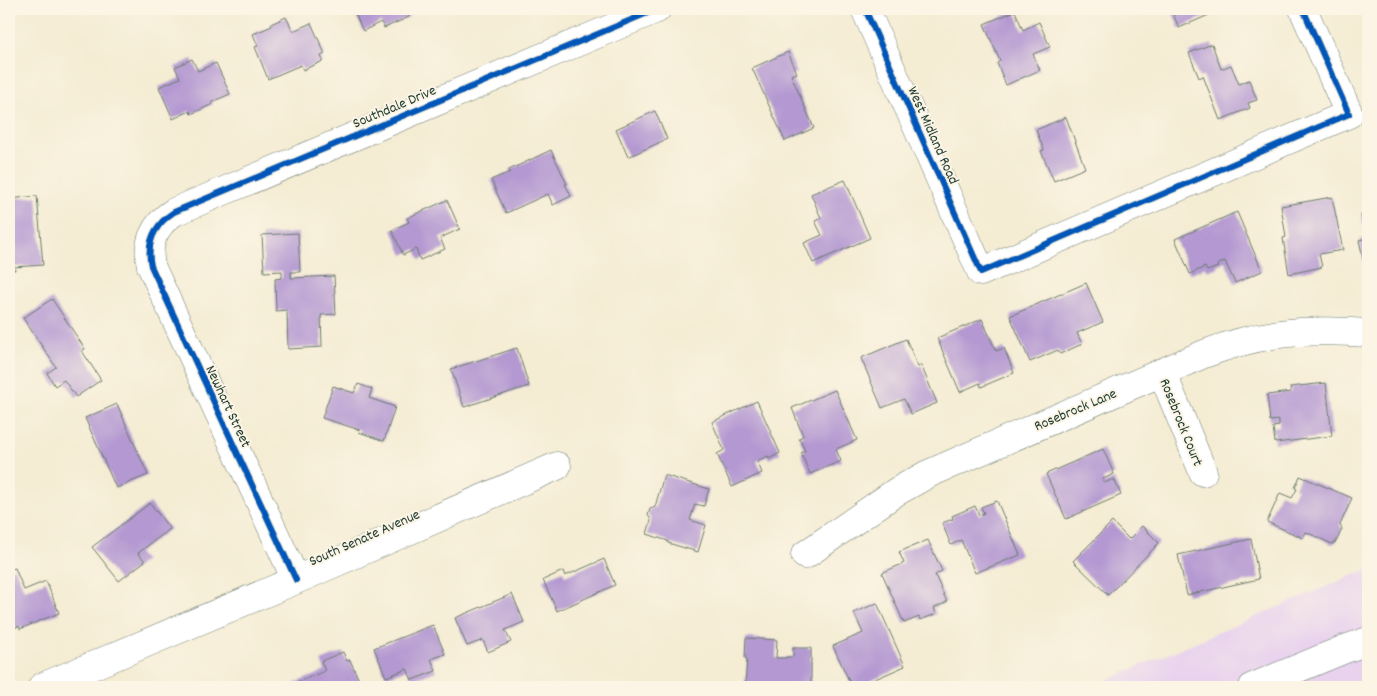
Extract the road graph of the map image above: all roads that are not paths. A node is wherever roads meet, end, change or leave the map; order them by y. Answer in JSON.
{"nodes":[{"id":1,"x":657,"y":9,"type":"edge"},
{"id":2,"x":865,"y":9,"type":"edge"},
{"id":3,"x":1303,"y":9,"type":"edge"},
{"id":4,"x":151,"y":240,"type":"joint"},
{"id":5,"x":1368,"y":333,"type":"edge"},
{"id":6,"x":1162,"y":372,"type":"junction"},
{"id":7,"x":557,"y":466,"type":"dead end"},
{"id":8,"x":1203,"y":472,"type":"dead end"},
{"id":9,"x":805,"y":555,"type":"dead end"},
{"id":10,"x":296,"y":580,"type":"junction"},
{"id":11,"x":1368,"y":642,"type":"edge"},
{"id":12,"x":42,"y":687,"type":"edge"},
{"id":13,"x":1253,"y":687,"type":"edge"}],
"edges":[{"from":1,"to":4,"type":"street","name":"Southdale Drive"},
{"from":2,"to":3,"type":"street","name":"West Midland Road"},
{"from":4,"to":10,"type":"street","name":"Newhart Street"},
{"from":5,"to":6,"type":"street","name":"Rosebrock Lane"},
{"from":6,"to":8,"type":"street","name":"Rosebrock Court"},
{"from":6,"to":9,"type":"street","name":"Rosebrock Lane"},
{"from":7,"to":10,"type":"street","name":"South Senate Avenue"},
{"from":10,"to":12,"type":"street","name":"South Senate Avenue"},
{"from":11,"to":13,"type":"street"}]}
